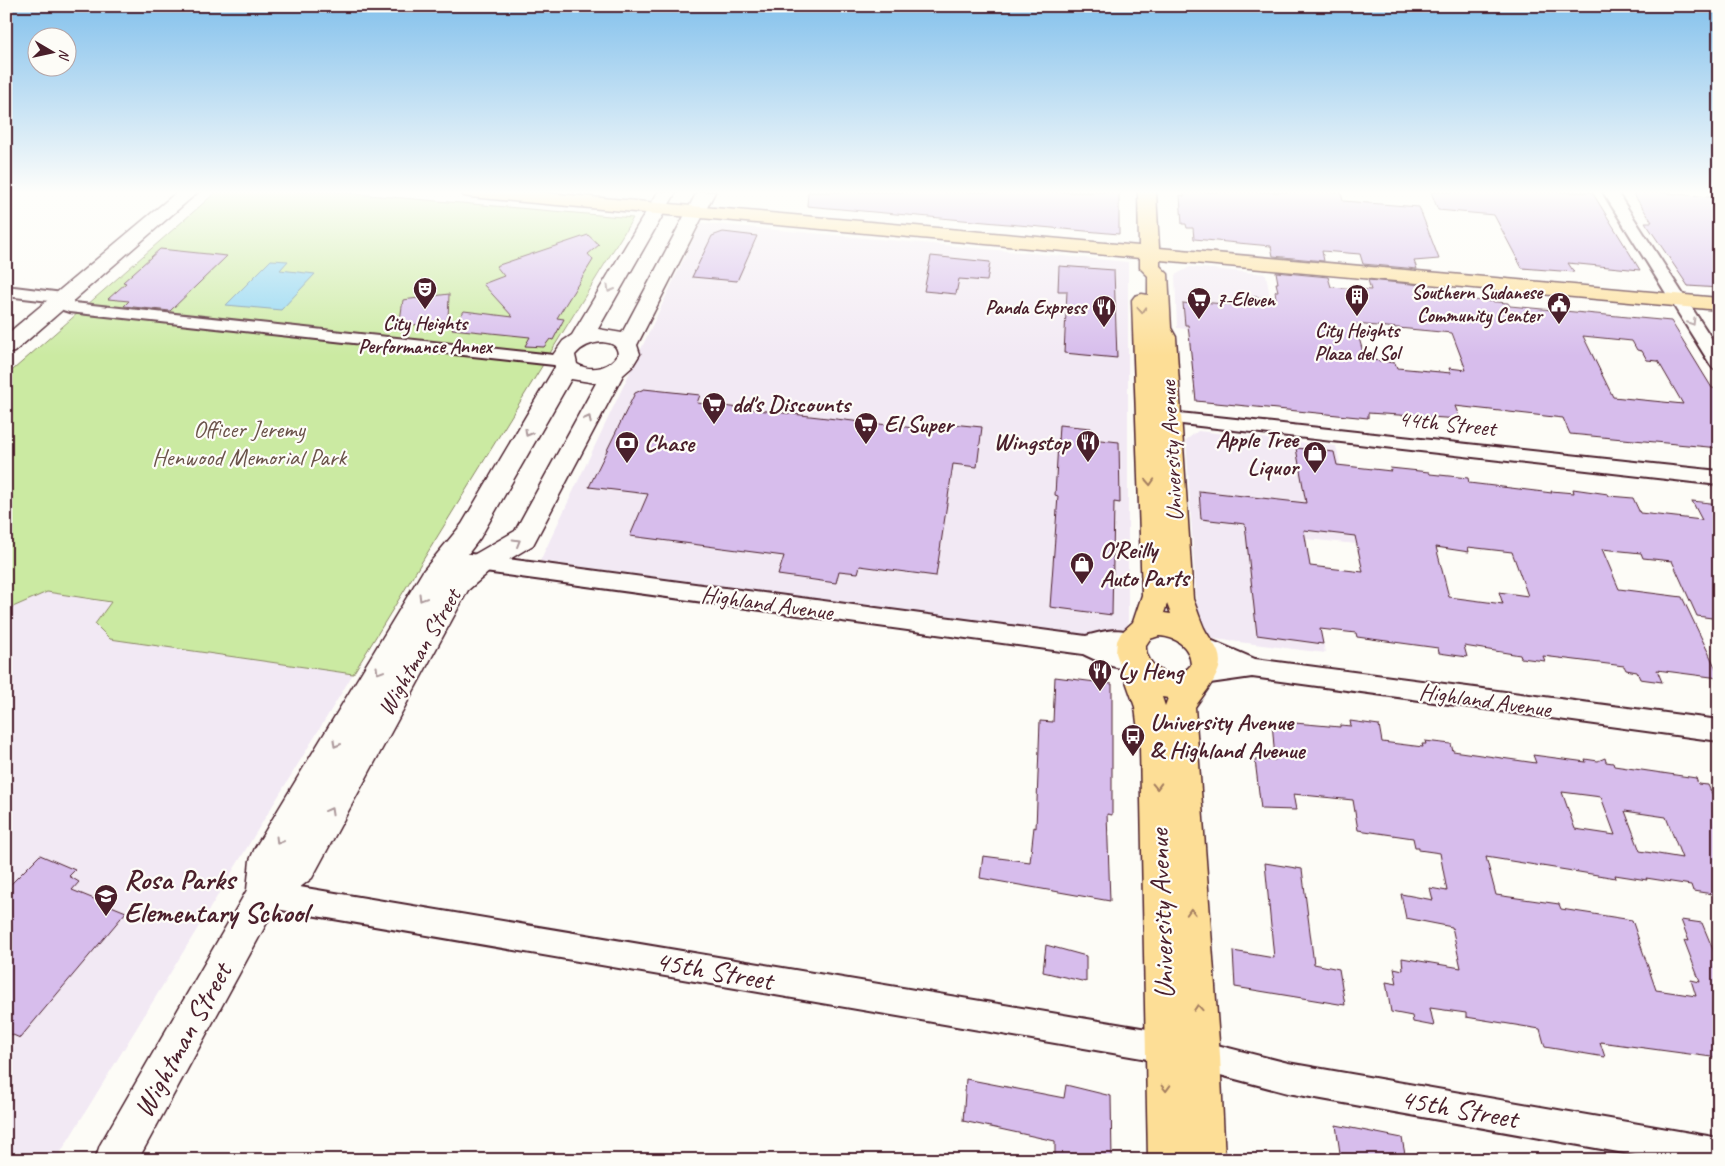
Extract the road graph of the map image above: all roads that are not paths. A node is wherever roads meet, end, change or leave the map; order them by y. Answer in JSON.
{"nodes":[{"id":1,"x":124,"y":246,"type":"edge"},
{"id":2,"x":635,"y":246,"type":"edge"},
{"id":3,"x":677,"y":246,"type":"edge"},
{"id":4,"x":1021,"y":246,"type":"edge"},
{"id":5,"x":1149,"y":246,"type":"edge"},
{"id":6,"x":1644,"y":246,"type":"edge"},
{"id":7,"x":1150,"y":260,"type":"junction"},
{"id":8,"x":6,"y":291,"type":"edge"},
{"id":9,"x":63,"y":298,"type":"junction"},
{"id":10,"x":1679,"y":301,"type":"junction"},
{"id":11,"x":1719,"y":304,"type":"edge"},
{"id":12,"x":581,"y":339,"type":"junction"},
{"id":13,"x":627,"y":344,"type":"junction"},
{"id":14,"x":6,"y":347,"type":"edge"},
{"id":15,"x":565,"y":364,"type":"junction"},
{"id":16,"x":1719,"y":364,"type":"edge"},
{"id":17,"x":614,"y":371,"type":"junction"},
{"id":18,"x":1159,"y":417,"type":"junction"},
{"id":19,"x":1719,"y":478,"type":"edge"},
{"id":20,"x":448,"y":559,"type":"junction"},
{"id":21,"x":480,"y":564,"type":"junction"},
{"id":22,"x":1197,"y":640,"type":"junction"},
{"id":23,"x":1136,"y":649,"type":"junction"},
{"id":24,"x":1252,"y":668,"type":"junction"},
{"id":25,"x":1199,"y":678,"type":"junction"},
{"id":26,"x":1719,"y":731,"type":"edge"},
{"id":27,"x":264,"y":894,"type":"junction"},
{"id":28,"x":1183,"y":1052,"type":"junction"},
{"id":29,"x":1719,"y":1154,"type":"edge"},
{"id":30,"x":115,"y":1160,"type":"edge"},
{"id":31,"x":1168,"y":1160,"type":"edge"},
{"id":32,"x":1204,"y":1160,"type":"edge"}],
"edges":[{"from":1,"to":9,"type":"main road"},
{"from":2,"to":12,"type":"main road","name":"Wightman Street","one_way":true},
{"from":3,"to":13,"type":"main road","name":"Wightman Street"},
{"from":4,"to":7,"type":"main road"},
{"from":5,"to":7,"type":"main road","name":"University Avenue"},
{"from":6,"to":10,"type":"street"},
{"from":7,"to":10,"type":"main road"},
{"from":7,"to":18,"type":"main road","name":"University Avenue"},
{"from":8,"to":9,"type":"street"},
{"from":9,"to":14,"type":"main road"},
{"from":9,"to":15,"type":"street"},
{"from":10,"to":11,"type":"main road"},
{"from":10,"to":16,"type":"street","one_way":true},
{"from":12,"to":13,"type":"main road"},
{"from":12,"to":15,"type":"main road","name":"Wightman Street"},
{"from":13,"to":17,"type":"main road","name":"Wightman Street"},
{"from":15,"to":17,"type":"main road"},
{"from":15,"to":20,"type":"main road","name":"Wightman Street","one_way":true},
{"from":21,"to":17,"type":"main road","name":"Wightman Street","one_way":true},
{"from":18,"to":19,"type":"street","name":"44th Street"},
{"from":18,"to":22,"type":"main road","name":"University Avenue"},
{"from":18,"to":23,"type":"main road","name":"University Avenue","one_way":true},
{"from":20,"to":21,"type":"street","name":"Highland Avenue"},
{"from":20,"to":27,"type":"main road","name":"Wightman Street","one_way":true},
{"from":21,"to":23,"type":"street","name":"Highland Avenue"},
{"from":27,"to":21,"type":"main road","name":"Wightman Street","one_way":true},
{"from":22,"to":23,"type":"main road"},
{"from":22,"to":24,"type":"street","name":"Highland Avenue"},
{"from":22,"to":25,"type":"main road"},
{"from":23,"to":25,"type":"main road"},
{"from":23,"to":28,"type":"main road","name":"University Avenue","one_way":true},
{"from":24,"to":25,"type":"street","name":"Highland Avenue"},
{"from":24,"to":26,"type":"street","name":"Highland Avenue"},
{"from":28,"to":25,"type":"main road","name":"University Avenue","one_way":true},
{"from":27,"to":28,"type":"street","name":"45th Street"},
{"from":27,"to":30,"type":"main road","name":"Wightman Street"},
{"from":28,"to":29,"type":"street","name":"45th Street"},
{"from":28,"to":31,"type":"main road","name":"University Avenue","one_way":true},
{"from":28,"to":32,"type":"main road","name":"University Avenue"}]}
